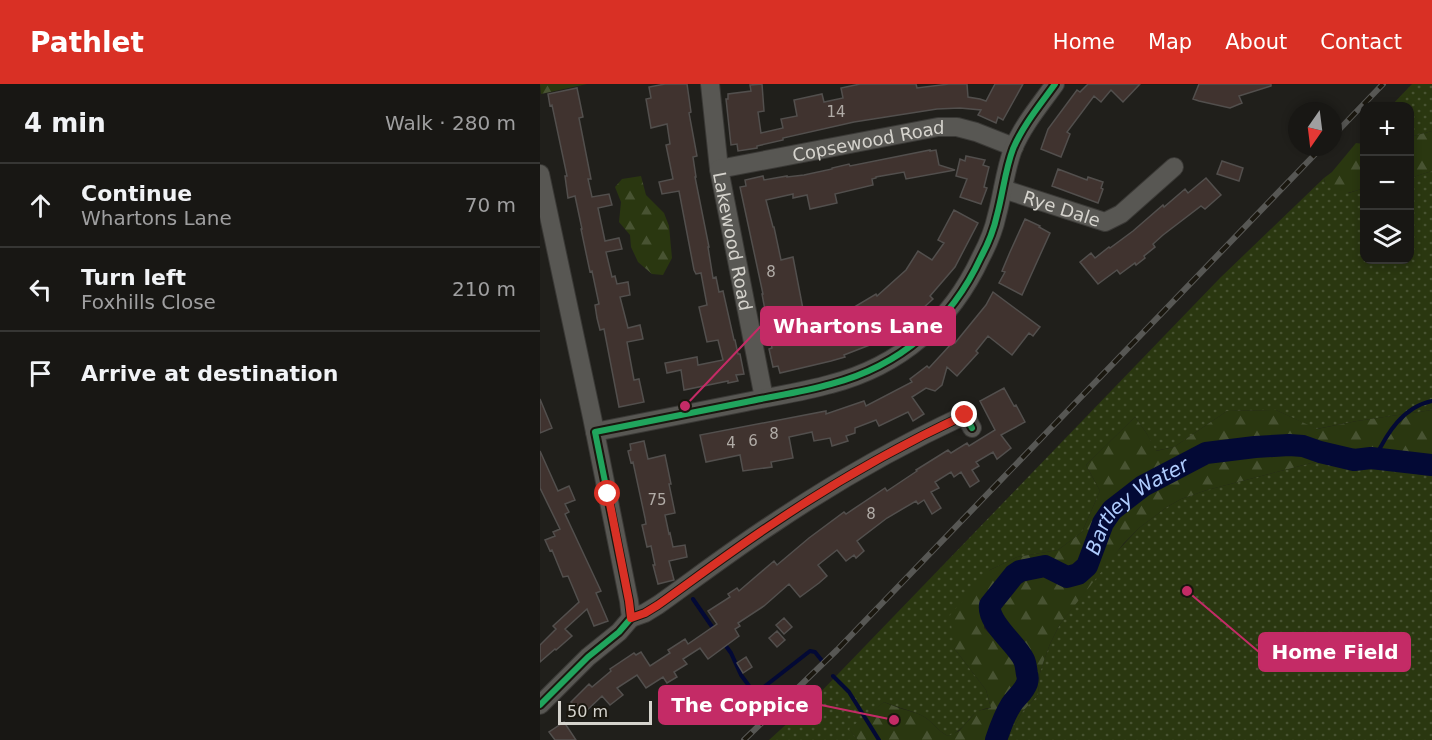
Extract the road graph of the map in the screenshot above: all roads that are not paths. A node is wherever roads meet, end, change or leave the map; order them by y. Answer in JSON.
{"nodes":[{"id":1,"x":710,"y":84,"type":"edge"},
{"id":2,"x":1054,"y":84,"type":"edge"},
{"id":3,"x":1014,"y":147,"type":"junction"},
{"id":4,"x":1174,"y":167,"type":"dead end"},
{"id":5,"x":719,"y":169,"type":"junction"},
{"id":6,"x":540,"y":174,"type":"edge"},
{"id":7,"x":1003,"y":189,"type":"junction"},
{"id":8,"x":764,"y":399,"type":"junction"},
{"id":9,"x":972,"y":428,"type":"dead end"},
{"id":10,"x":595,"y":432,"type":"junction"},
{"id":11,"x":631,"y":618,"type":"junction"},
{"id":12,"x":540,"y":705,"type":"edge"}],
"edges":[{"from":1,"to":5,"type":"street","name":"Lakewood Road"},
{"from":2,"to":3,"type":"street"},
{"from":3,"to":5,"type":"street","name":"Copsewood Road"},
{"from":3,"to":7,"type":"street"},
{"from":4,"to":7,"type":"street","name":"Rye Dale"},
{"from":5,"to":8,"type":"street","name":"Lakewood Road"},
{"from":6,"to":10,"type":"street"},
{"from":7,"to":8,"type":"street"},
{"from":8,"to":10,"type":"street"},
{"from":9,"to":11,"type":"street"},
{"from":10,"to":11,"type":"street"},
{"from":11,"to":12,"type":"street"}]}
